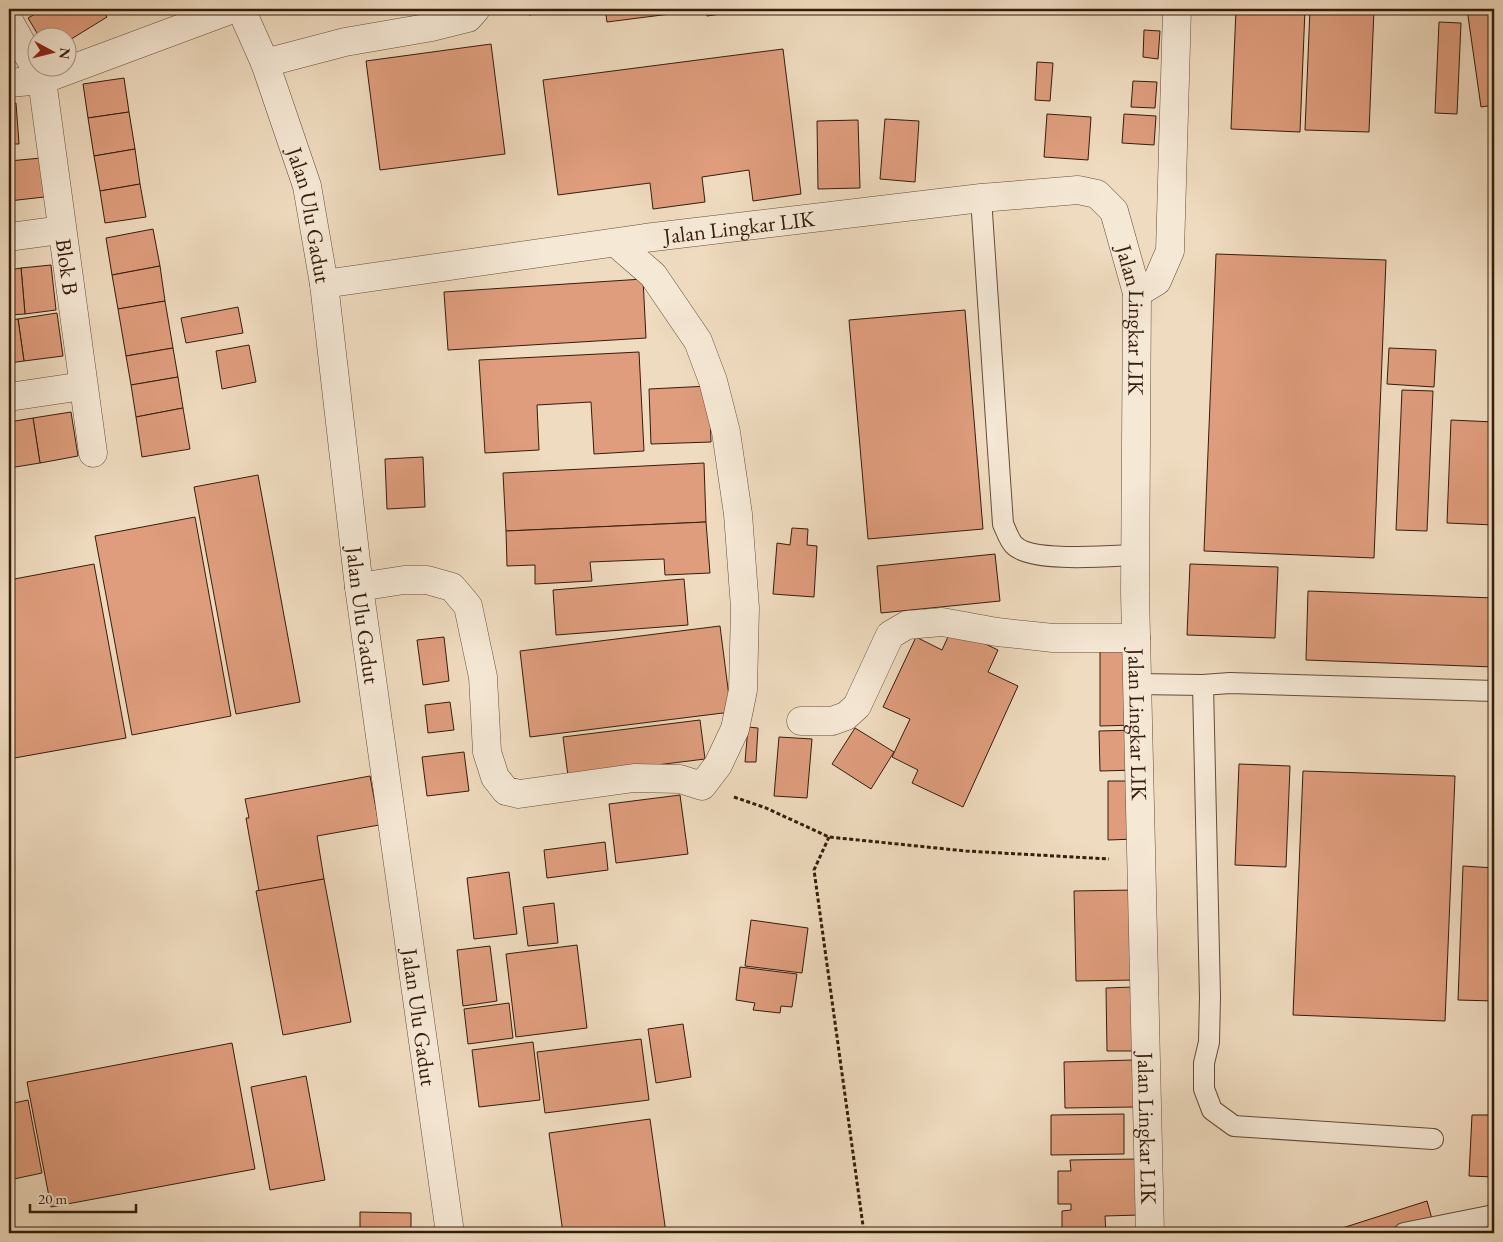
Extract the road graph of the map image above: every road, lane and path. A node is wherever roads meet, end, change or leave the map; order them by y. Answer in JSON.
{"nodes":[{"id":1,"x":232,"y":9,"type":"edge"},
{"id":2,"x":241,"y":9,"type":"edge"},
{"id":3,"x":476,"y":9,"type":"edge"},
{"id":4,"x":1177,"y":9,"type":"edge"},
{"id":5,"x":9,"y":21,"type":"edge"},
{"id":6,"x":265,"y":62,"type":"junction"},
{"id":7,"x":42,"y":80,"type":"junction"},
{"id":8,"x":9,"y":83,"type":"edge"},
{"id":9,"x":981,"y":198,"type":"junction"},
{"id":10,"x":61,"y":230,"type":"junction"},
{"id":11,"x":9,"y":237,"type":"edge"},
{"id":12,"x":616,"y":242,"type":"junction"},
{"id":13,"x":324,"y":284,"type":"junction"},
{"id":14,"x":1137,"y":293,"type":"junction"},
{"id":15,"x":83,"y":386,"type":"junction"},
{"id":16,"x":9,"y":397,"type":"edge"},
{"id":17,"x":93,"y":454,"type":"dead end"},
{"id":18,"x":1135,"y":554,"type":"junction"},
{"id":19,"x":359,"y":587,"type":"junction"},
{"id":20,"x":1136,"y":638,"type":"junction"},
{"id":21,"x":1138,"y":684,"type":"junction"},
{"id":22,"x":1203,"y":686,"type":"junction"},
{"id":23,"x":1494,"y":691,"type":"edge"},
{"id":24,"x":801,"y":721,"type":"dead end"},
{"id":25,"x":702,"y":786,"type":"junction"},
{"id":26,"x":829,"y":837,"type":"junction"},
{"id":27,"x":1140,"y":860,"type":"junction"},
{"id":28,"x":1433,"y":1139,"type":"dead end"},
{"id":29,"x":1494,"y":1215,"type":"edge"},
{"id":30,"x":450,"y":1233,"type":"edge"},
{"id":31,"x":864,"y":1233,"type":"edge"},
{"id":32,"x":1150,"y":1233,"type":"edge"},
{"id":33,"x":1404,"y":1233,"type":"edge"}],
"edges":[{"from":1,"to":7,"type":"street"},
{"from":2,"to":6,"type":"street","name":"Jalan Ulu Gadut"},
{"from":3,"to":6,"type":"street"},
{"from":4,"to":14,"type":"street"},
{"from":5,"to":7,"type":"street"},
{"from":6,"to":13,"type":"street","name":"Jalan Ulu Gadut"},
{"from":7,"to":8,"type":"street"},
{"from":7,"to":10,"type":"street","name":"Blok B"},
{"from":9,"to":12,"type":"street","name":"Jalan Lingkar LIK"},
{"from":9,"to":14,"type":"street","name":"Jalan Lingkar LIK"},
{"from":9,"to":18,"type":"lane"},
{"from":10,"to":11,"type":"street"},
{"from":10,"to":15,"type":"street","name":"Blok B"},
{"from":12,"to":13,"type":"street","name":"Jalan Lingkar LIK"},
{"from":12,"to":25,"type":"street"},
{"from":13,"to":19,"type":"street","name":"Jalan Ulu Gadut"},
{"from":14,"to":18,"type":"street","name":"Jalan Lingkar LIK"},
{"from":15,"to":16,"type":"street"},
{"from":15,"to":17,"type":"street","name":"Blok B"},
{"from":18,"to":20,"type":"street","name":"Jalan Lingkar LIK"},
{"from":19,"to":25,"type":"street"},
{"from":19,"to":30,"type":"street","name":"Jalan Ulu Gadut"},
{"from":20,"to":21,"type":"street","name":"Jalan Lingkar LIK"},
{"from":20,"to":24,"type":"street"},
{"from":21,"to":22,"type":"lane"},
{"from":21,"to":27,"type":"street","name":"Jalan Lingkar LIK"},
{"from":22,"to":23,"type":"lane"},
{"from":22,"to":28,"type":"lane"},
{"from":25,"to":26,"type":"path"},
{"from":26,"to":27,"type":"path"},
{"from":26,"to":31,"type":"path"},
{"from":27,"to":32,"type":"street","name":"Jalan Lingkar LIK"},
{"from":29,"to":33,"type":"lane"}]}
